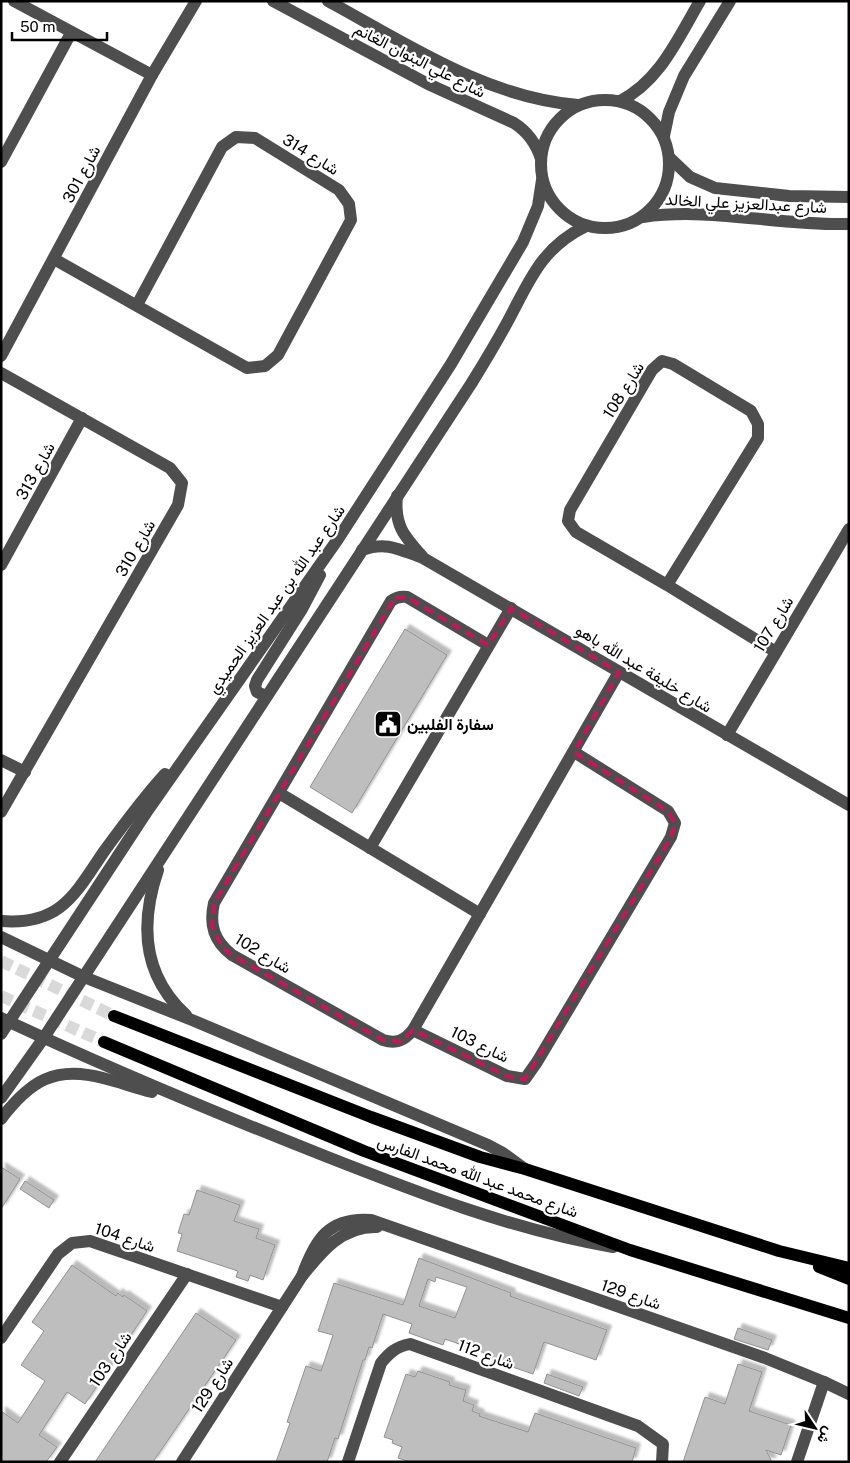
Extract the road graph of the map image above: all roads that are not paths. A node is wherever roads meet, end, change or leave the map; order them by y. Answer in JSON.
{"nodes":[{"id":1,"x":14,"y":1,"type":"edge"},
{"id":2,"x":273,"y":1,"type":"edge"},
{"id":3,"x":328,"y":1,"type":"edge"},
{"id":4,"x":700,"y":1,"type":"edge"},
{"id":5,"x":730,"y":1,"type":"edge"},
{"id":6,"x":193,"y":4,"type":"edge"},
{"id":7,"x":71,"y":33,"type":"junction"},
{"id":8,"x":152,"y":75,"type":"junction"},
{"id":9,"x":620,"y":102,"type":"junction"},
{"id":10,"x":578,"y":106,"type":"junction"},
{"id":11,"x":664,"y":136,"type":"junction"},
{"id":12,"x":670,"y":158,"type":"junction"},
{"id":13,"x":541,"y":159,"type":"junction"},
{"id":14,"x":1,"y":162,"type":"edge"},
{"id":15,"x":542,"y":180,"type":"junction"},
{"id":16,"x":849,"y":197,"type":"edge"},
{"id":17,"x":643,"y":217,"type":"junction"},
{"id":18,"x":849,"y":224,"type":"edge"},
{"id":19,"x":586,"y":226,"type":"junction"},
{"id":20,"x":54,"y":259,"type":"junction"},
{"id":21,"x":137,"y":305,"type":"junction"},
{"id":22,"x":1,"y":356,"type":"edge"},
{"id":23,"x":1,"y":373,"type":"edge"},
{"id":24,"x":82,"y":418,"type":"junction"},
{"id":25,"x":396,"y":496,"type":"junction"},
{"id":26,"x":848,"y":534,"type":"edge"},
{"id":27,"x":338,"y":539,"type":"junction"},
{"id":28,"x":362,"y":550,"type":"junction"},
{"id":29,"x":423,"y":558,"type":"junction"},
{"id":30,"x":1,"y":565,"type":"edge"},
{"id":31,"x":666,"y":585,"type":"junction"},
{"id":32,"x":511,"y":608,"type":"junction"},
{"id":33,"x":488,"y":645,"type":"junction"},
{"id":34,"x":776,"y":652,"type":"junction"},
{"id":35,"x":619,"y":672,"type":"junction"},
{"id":36,"x":266,"y":696,"type":"junction"},
{"id":37,"x":727,"y":735,"type":"junction"},
{"id":38,"x":191,"y":748,"type":"junction"},
{"id":39,"x":574,"y":752,"type":"junction"},
{"id":40,"x":1,"y":760,"type":"edge"},
{"id":41,"x":24,"y":772,"type":"junction"},
{"id":42,"x":279,"y":793,"type":"junction"},
{"id":43,"x":849,"y":805,"type":"edge"},
{"id":44,"x":1,"y":812,"type":"edge"},
{"id":45,"x":370,"y":848,"type":"junction"},
{"id":46,"x":164,"y":852,"type":"junction"},
{"id":47,"x":480,"y":914,"type":"junction"},
{"id":48,"x":1,"y":921,"type":"edge"},
{"id":49,"x":1,"y":937,"type":"edge"},
{"id":50,"x":50,"y":961,"type":"junction"},
{"id":51,"x":84,"y":976,"type":"junction"},
{"id":52,"x":114,"y":1016,"type":"tunnel mouth"},
{"id":53,"x":5,"y":1020,"type":"edge"},
{"id":54,"x":192,"y":1020,"type":"junction"},
{"id":55,"x":413,"y":1030,"type":"junction"},
{"id":56,"x":1,"y":1034,"type":"edge"},
{"id":57,"x":43,"y":1039,"type":"junction"},
{"id":58,"x":104,"y":1042,"type":"tunnel mouth"},
{"id":59,"x":1,"y":1098,"type":"edge"},
{"id":60,"x":181,"y":1098,"type":"junction"},
{"id":61,"x":1,"y":1119,"type":"edge"},
{"id":62,"x":525,"y":1169,"type":"junction"},
{"id":63,"x":630,"y":1250,"type":"junction"},
{"id":64,"x":780,"y":1250,"type":"junction"},
{"id":65,"x":849,"y":1268,"type":"edge"},
{"id":66,"x":187,"y":1274,"type":"junction"},
{"id":67,"x":849,"y":1279,"type":"edge"},
{"id":68,"x":282,"y":1307,"type":"junction"},
{"id":69,"x":849,"y":1318,"type":"edge"},
{"id":70,"x":1,"y":1338,"type":"edge"},
{"id":71,"x":824,"y":1382,"type":"junction"},
{"id":72,"x":849,"y":1394,"type":"edge"},
{"id":73,"x":60,"y":1462,"type":"edge"},
{"id":74,"x":182,"y":1462,"type":"edge"},
{"id":75,"x":349,"y":1462,"type":"edge"},
{"id":76,"x":662,"y":1462,"type":"edge"},
{"id":77,"x":796,"y":1462,"type":"edge"}],
"edges":[{"from":1,"to":7,"type":"street"},
{"from":2,"to":13,"type":"street","name":"شارع علي البنوان الغانم"},
{"from":3,"to":10,"type":"street","name":"شارع علي البنوان الغانم"},
{"from":4,"to":9,"type":"street"},
{"from":5,"to":11,"type":"street"},
{"from":6,"to":8,"type":"street","name":"شارع 301"},
{"from":7,"to":8,"type":"street"},
{"from":7,"to":14,"type":"street"},
{"from":8,"to":20,"type":"street","name":"شارع 301"},
{"from":9,"to":10,"type":"street"},
{"from":9,"to":11,"type":"street"},
{"from":10,"to":13,"type":"street"},
{"from":11,"to":12,"type":"street"},
{"from":12,"to":16,"type":"street","name":"شارع عبدالعزيز علي الخالد"},
{"from":12,"to":17,"type":"street"},
{"from":13,"to":15,"type":"street"},
{"from":15,"to":19,"type":"street"},
{"from":15,"to":27,"type":"street","name":"شارع عبد الله بن عبد العزيز الحميدي"},
{"from":17,"to":18,"type":"street","name":"شارع عبدالعزيز علي الخالد"},
{"from":17,"to":19,"type":"street"},
{"from":19,"to":25,"type":"street"},
{"from":20,"to":21,"type":"street","name":"شارع 314"},
{"from":20,"to":22,"type":"street","name":"شارع 301"},
{"from":21,"to":21,"type":"street","name":"شارع 314"},
{"from":23,"to":24,"type":"street","name":"شارع 310"},
{"from":24,"to":30,"type":"street","name":"شارع 313"},
{"from":24,"to":41,"type":"street","name":"شارع 310"},
{"from":25,"to":28,"type":"street"},
{"from":25,"to":29,"type":"street","name":"شارع خليفة عبد الله باهو"},
{"from":26,"to":34,"type":"street","name":"شارع 107"},
{"from":27,"to":36,"type":"street"},
{"from":27,"to":38,"type":"street","name":"شارع عبد الله بن عبد العزيز الحميدي"},
{"from":28,"to":29,"type":"street","name":"شارع خليفة عبد الله باهو"},
{"from":28,"to":36,"type":"street"},
{"from":29,"to":32,"type":"street","name":"شارع خليفة عبد الله باهو"},
{"from":31,"to":31,"type":"street","name":"شارع 108"},
{"from":31,"to":34,"type":"street","name":"شارع 108"},
{"from":32,"to":33,"type":"street"},
{"from":32,"to":35,"type":"street","name":"شارع خليفة عبد الله باهو"},
{"from":33,"to":42,"type":"street","name":"شارع 102"},
{"from":33,"to":45,"type":"street"},
{"from":34,"to":37,"type":"street","name":"شارع 107"},
{"from":35,"to":37,"type":"street","name":"شارع خليفة عبد الله باهو"},
{"from":35,"to":39,"type":"street"},
{"from":36,"to":46,"type":"street"},
{"from":37,"to":43,"type":"street","name":"شارع خليفة عبد الله باهو"},
{"from":38,"to":48,"type":"street"},
{"from":38,"to":50,"type":"street","name":"شارع عبد الله بن عبد العزيز الحميدي"},
{"from":39,"to":47,"type":"street"},
{"from":39,"to":55,"type":"street","name":"شارع 103"},
{"from":40,"to":41,"type":"street"},
{"from":41,"to":44,"type":"street","name":"شارع 310"},
{"from":42,"to":45,"type":"street"},
{"from":42,"to":55,"type":"street","name":"شارع 102"},
{"from":45,"to":47,"type":"street"},
{"from":46,"to":51,"type":"street"},
{"from":46,"to":54,"type":"street"},
{"from":47,"to":55,"type":"street"},
{"from":49,"to":50,"type":"street"},
{"from":50,"to":51,"type":"street"},
{"from":50,"to":53,"type":"street","name":"شارع عبد الله بن عبد العزيز الحميدي"},
{"from":51,"to":54,"type":"street"},
{"from":51,"to":57,"type":"street"},
{"from":52,"to":62,"type":"main road","name":"شارع محمد عبد الله محمد الفارس"},
{"from":53,"to":56,"type":"street","name":"شارع عبد الله بن عبد العزيز الحميدي"},
{"from":53,"to":57,"type":"street"},
{"from":54,"to":62,"type":"street"},
{"from":57,"to":59,"type":"street"},
{"from":57,"to":60,"type":"street"},
{"from":58,"to":63,"type":"main road","name":"شارع محمد عبد الله محمد الفارس"},
{"from":60,"to":61,"type":"street"},
{"from":60,"to":63,"type":"street"},
{"from":62,"to":64,"type":"main road","name":"شارع محمد عبد الله محمد الفارس"},
{"from":63,"to":69,"type":"main road","name":"شارع محمد عبد الله محمد الفارس"},
{"from":64,"to":65,"type":"main road","name":"شارع محمد عبد الله محمد الفارس"},
{"from":64,"to":67,"type":"main road"},
{"from":66,"to":68,"type":"street","name":"شارع 104"},
{"from":66,"to":70,"type":"street","name":"شارع 104"},
{"from":66,"to":73,"type":"street","name":"شارع 103"},
{"from":68,"to":71,"type":"street","name":"شارع 129"},
{"from":68,"to":74,"type":"street","name":"شارع 129"},
{"from":71,"to":72,"type":"street","name":"شارع 129"},
{"from":71,"to":77,"type":"street"},
{"from":75,"to":76,"type":"street","name":"شارع 112"}]}
